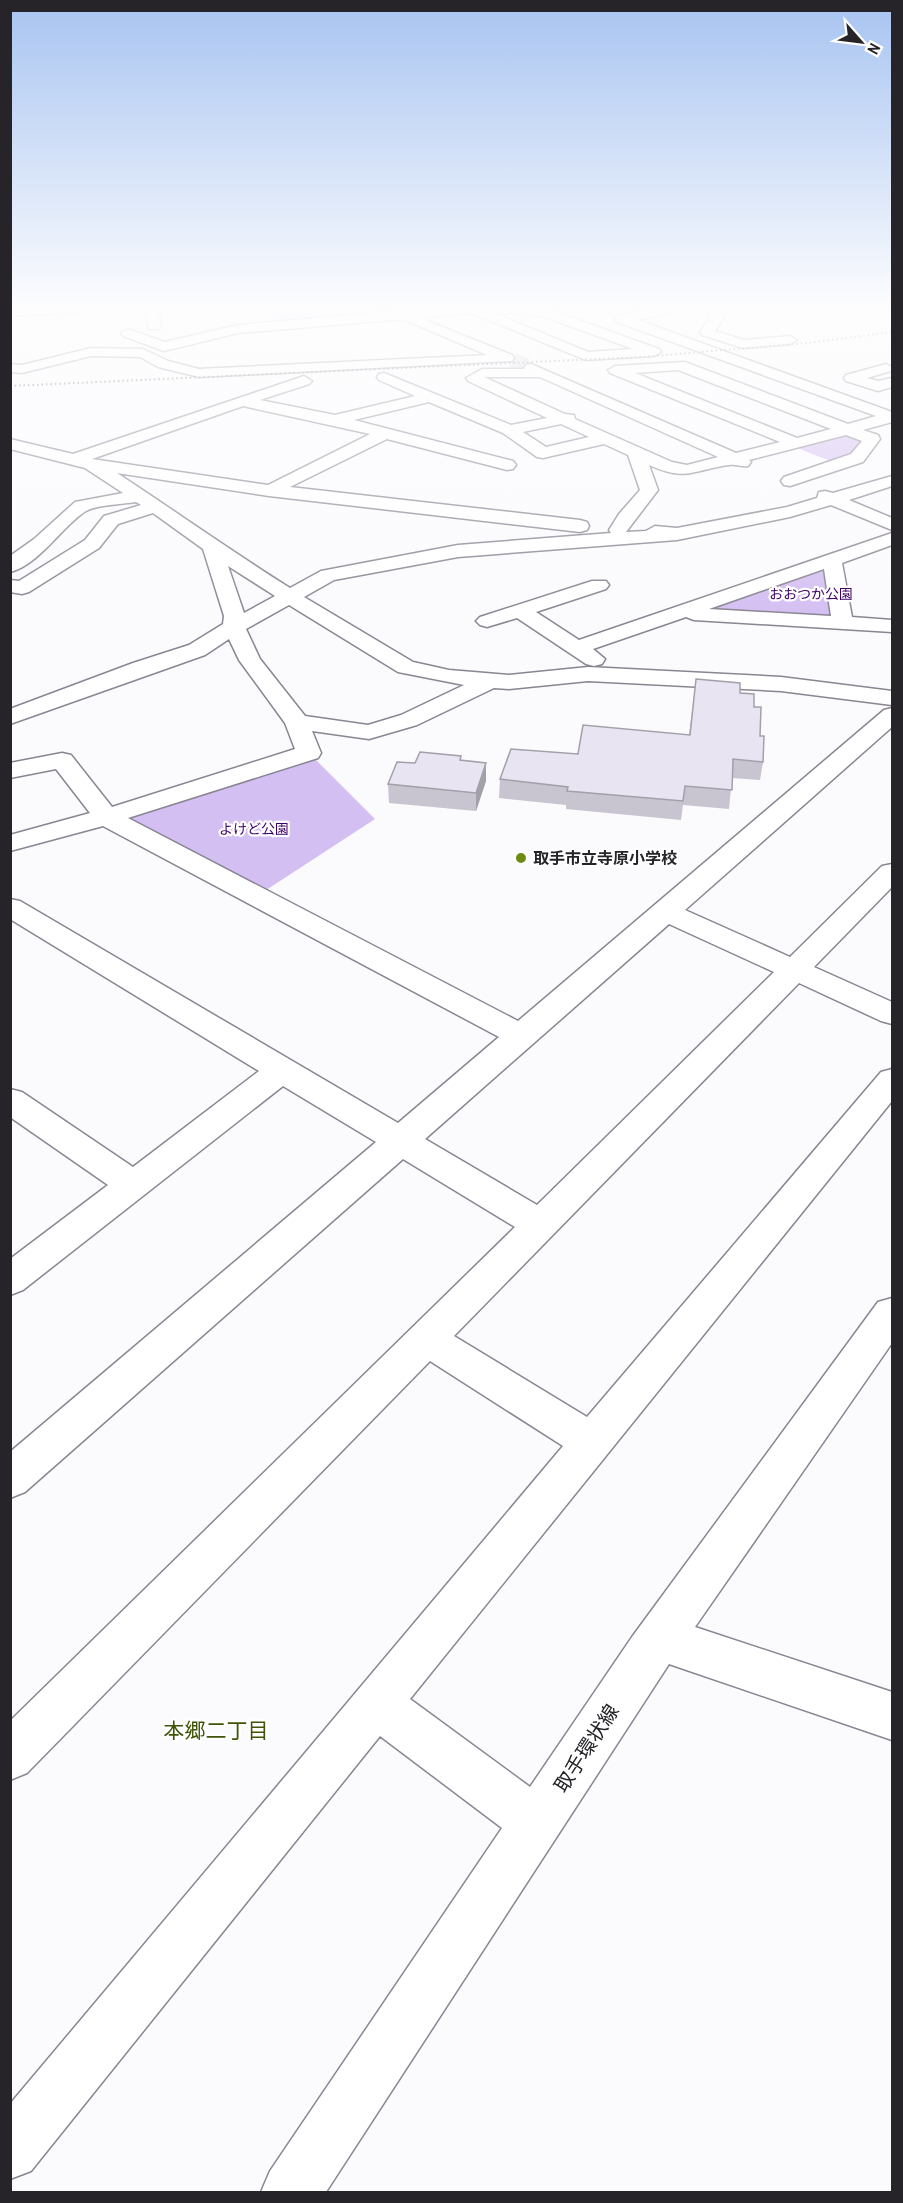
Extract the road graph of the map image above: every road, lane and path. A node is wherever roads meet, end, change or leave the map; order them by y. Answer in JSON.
{"nodes":[{"id":1,"x":216,"y":411,"type":"edge"},
{"id":2,"x":289,"y":411,"type":"edge"},
{"id":3,"x":372,"y":411,"type":"edge"},
{"id":4,"x":463,"y":411,"type":"edge"},
{"id":5,"x":545,"y":411,"type":"edge"},
{"id":6,"x":595,"y":411,"type":"edge"},
{"id":7,"x":628,"y":411,"type":"edge"},
{"id":8,"x":715,"y":411,"type":"edge"},
{"id":9,"x":799,"y":411,"type":"edge"},
{"id":10,"x":875,"y":411,"type":"edge"},
{"id":11,"x":892,"y":417,"type":"edge"},
{"id":12,"x":563,"y":419,"type":"junction"},
{"id":13,"x":334,"y":420,"type":"junction"},
{"id":14,"x":509,"y":430,"type":"junction"},
{"id":15,"x":849,"y":430,"type":"junction"},
{"id":16,"x":385,"y":433,"type":"junction"},
{"id":17,"x":607,"y":438,"type":"junction"},
{"id":18,"x":10,"y":444,"type":"edge"},
{"id":19,"x":796,"y":444,"type":"junction"},
{"id":20,"x":634,"y":450,"type":"junction"},
{"id":21,"x":735,"y":459,"type":"junction"},
{"id":22,"x":84,"y":462,"type":"junction"},
{"id":23,"x":507,"y":465,"type":"dead end"},
{"id":24,"x":790,"y":481,"type":"junction"},
{"id":25,"x":892,"y":481,"type":"edge"},
{"id":26,"x":269,"y":491,"type":"junction"},
{"id":27,"x":834,"y":500,"type":"junction"},
{"id":28,"x":148,"y":501,"type":"junction"},
{"id":29,"x":892,"y":525,"type":"edge"},
{"id":30,"x":618,"y":531,"type":"junction"},
{"id":31,"x":677,"y":534,"type":"junction"},
{"id":32,"x":892,"y":539,"type":"edge"},
{"id":33,"x":212,"y":547,"type":"junction"},
{"id":34,"x":832,"y":560,"type":"junction"},
{"id":35,"x":10,"y":566,"type":"edge"},
{"id":36,"x":599,"y":585,"type":"dead end"},
{"id":37,"x":10,"y":586,"type":"edge"},
{"id":38,"x":290,"y":596,"type":"junction"},
{"id":39,"x":520,"y":611,"type":"junction"},
{"id":40,"x":678,"y":612,"type":"junction"},
{"id":41,"x":487,"y":621,"type":"dead end"},
{"id":42,"x":842,"y":622,"type":"junction"},
{"id":43,"x":892,"y":626,"type":"edge"},
{"id":44,"x":234,"y":627,"type":"junction"},
{"id":45,"x":578,"y":647,"type":"junction"},
{"id":46,"x":615,"y":676,"type":"junction"},
{"id":47,"x":490,"y":681,"type":"junction"},
{"id":48,"x":892,"y":698,"type":"edge"},
{"id":49,"x":892,"y":715,"type":"edge"},
{"id":50,"x":10,"y":717,"type":"edge"},
{"id":51,"x":297,"y":722,"type":"junction"},
{"id":52,"x":10,"y":771,"type":"edge"},
{"id":53,"x":106,"y":817,"type":"junction"},
{"id":54,"x":10,"y":843,"type":"edge"},
{"id":55,"x":892,"y":872,"type":"edge"},
{"id":56,"x":10,"y":907,"type":"edge"},
{"id":57,"x":665,"y":911,"type":"junction"},
{"id":58,"x":793,"y":970,"type":"junction"},
{"id":59,"x":892,"y":1014,"type":"edge"},
{"id":60,"x":521,"y":1035,"type":"junction"},
{"id":61,"x":282,"y":1070,"type":"junction"},
{"id":62,"x":892,"y":1080,"type":"edge"},
{"id":63,"x":10,"y":1100,"type":"edge"},
{"id":64,"x":402,"y":1142,"type":"junction"},
{"id":65,"x":134,"y":1185,"type":"junction"},
{"id":66,"x":541,"y":1225,"type":"junction"},
{"id":67,"x":10,"y":1280,"type":"edge"},
{"id":68,"x":892,"y":1313,"type":"edge"},
{"id":69,"x":427,"y":1339,"type":"junction"},
{"id":70,"x":592,"y":1442,"type":"junction"},
{"id":71,"x":10,"y":1479,"type":"edge"},
{"id":72,"x":660,"y":1638,"type":"junction"},
{"id":73,"x":377,"y":1704,"type":"junction"},
{"id":74,"x":892,"y":1716,"type":"edge"},
{"id":75,"x":15,"y":1742,"type":"edge"},
{"id":76,"x":537,"y":1822,"type":"junction"},
{"id":77,"x":10,"y":2150,"type":"edge"},
{"id":78,"x":291,"y":2193,"type":"edge"}],
"edges":[{"from":1,"to":22,"type":"street"},
{"from":2,"to":13,"type":"street"},
{"from":3,"to":13,"type":"street"},
{"from":4,"to":14,"type":"street"},
{"from":5,"to":12,"type":"street"},
{"from":6,"to":12,"type":"street"},
{"from":7,"to":21,"type":"street"},
{"from":8,"to":19,"type":"street"},
{"from":9,"to":15,"type":"street"},
{"from":10,"to":11,"type":"street"},
{"from":11,"to":15,"type":"street"},
{"from":12,"to":14,"type":"street"},
{"from":12,"to":17,"type":"street"},
{"from":13,"to":16,"type":"street"},
{"from":14,"to":17,"type":"street"},
{"from":15,"to":19,"type":"street"},
{"from":15,"to":24,"type":"street"},
{"from":16,"to":23,"type":"street"},
{"from":16,"to":26,"type":"street"},
{"from":17,"to":20,"type":"street"},
{"from":18,"to":22,"type":"street"},
{"from":19,"to":21,"type":"street"},
{"from":20,"to":21,"type":"street"},
{"from":20,"to":30,"type":"street"},
{"from":21,"to":24,"type":"street"},
{"from":22,"to":26,"type":"street"},
{"from":22,"to":28,"type":"street"},
{"from":24,"to":27,"type":"street"},
{"from":25,"to":27,"type":"street"},
{"from":26,"to":30,"type":"street"},
{"from":27,"to":29,"type":"street"},
{"from":27,"to":31,"type":"street"},
{"from":28,"to":33,"type":"street"},
{"from":28,"to":35,"type":"street"},
{"from":28,"to":37,"type":"street"},
{"from":30,"to":31,"type":"street"},
{"from":31,"to":38,"type":"street"},
{"from":32,"to":34,"type":"street"},
{"from":33,"to":38,"type":"street"},
{"from":33,"to":44,"type":"street"},
{"from":34,"to":40,"type":"street"},
{"from":34,"to":42,"type":"street"},
{"from":36,"to":39,"type":"street"},
{"from":38,"to":44,"type":"street"},
{"from":38,"to":47,"type":"street"},
{"from":39,"to":41,"type":"street"},
{"from":39,"to":45,"type":"street"},
{"from":40,"to":42,"type":"street"},
{"from":40,"to":45,"type":"street"},
{"from":42,"to":43,"type":"street"},
{"from":44,"to":50,"type":"street"},
{"from":44,"to":51,"type":"street"},
{"from":45,"to":46,"type":"street"},
{"from":46,"to":47,"type":"street"},
{"from":46,"to":48,"type":"street"},
{"from":47,"to":51,"type":"street"},
{"from":49,"to":57,"type":"street"},
{"from":51,"to":53,"type":"street"},
{"from":52,"to":53,"type":"street"},
{"from":53,"to":54,"type":"street"},
{"from":53,"to":60,"type":"street"},
{"from":55,"to":58,"type":"street"},
{"from":56,"to":61,"type":"street"},
{"from":57,"to":58,"type":"street"},
{"from":57,"to":60,"type":"street"},
{"from":58,"to":59,"type":"street"},
{"from":58,"to":66,"type":"street"},
{"from":60,"to":64,"type":"street"},
{"from":61,"to":64,"type":"street"},
{"from":61,"to":65,"type":"street"},
{"from":62,"to":70,"type":"street"},
{"from":63,"to":65,"type":"street"},
{"from":64,"to":66,"type":"street"},
{"from":64,"to":71,"type":"street"},
{"from":65,"to":67,"type":"street"},
{"from":66,"to":69,"type":"street"},
{"from":68,"to":72,"type":"street","name":"取手環状線"},
{"from":69,"to":70,"type":"street"},
{"from":69,"to":75,"type":"street"},
{"from":70,"to":73,"type":"street"},
{"from":72,"to":74,"type":"street"},
{"from":72,"to":76,"type":"street","name":"取手環状線"},
{"from":73,"to":76,"type":"street"},
{"from":73,"to":77,"type":"street"},
{"from":76,"to":78,"type":"street","name":"取手環状線"}]}
